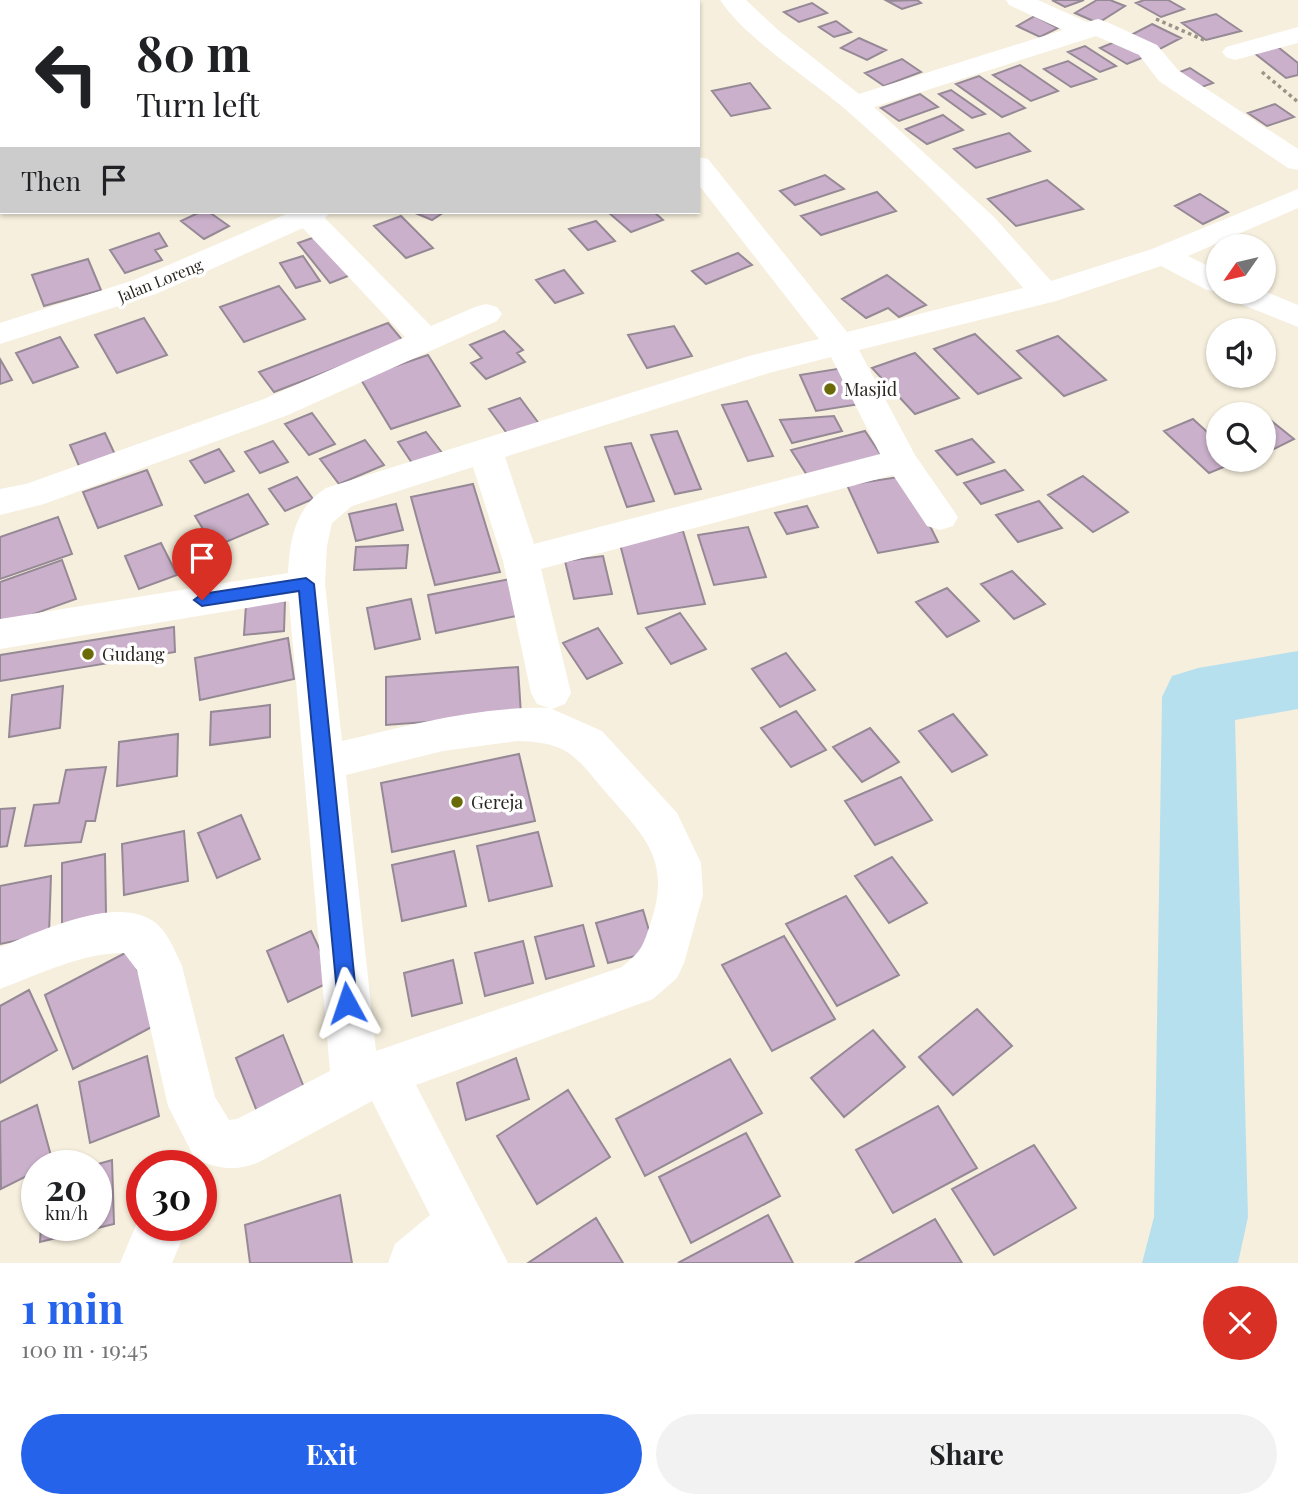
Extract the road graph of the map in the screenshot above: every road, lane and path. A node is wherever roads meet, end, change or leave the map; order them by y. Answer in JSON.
{"nodes":[{"id":1,"x":732,"y":0,"type":"edge"},
{"id":2,"x":1018,"y":0,"type":"edge"},
{"id":3,"x":1084,"y":30,"type":"junction"},
{"id":4,"x":1298,"y":35,"type":"edge"},
{"id":5,"x":1235,"y":52,"type":"joint"},
{"id":6,"x":1298,"y":102,"type":"edge"},
{"id":7,"x":855,"y":104,"type":"junction"},
{"id":8,"x":1298,"y":162,"type":"edge"},
{"id":9,"x":700,"y":167,"type":"edge"},
{"id":10,"x":1297,"y":198,"type":"edge"},
{"id":11,"x":311,"y":214,"type":"edge"},
{"id":12,"x":1163,"y":255,"type":"junction"},
{"id":13,"x":1206,"y":277,"type":"edge"},
{"id":14,"x":1045,"y":294,"type":"junction"},
{"id":15,"x":1267,"y":304,"type":"edge"},
{"id":16,"x":486,"y":314,"type":"dead end"},
{"id":17,"x":1298,"y":317,"type":"edge"},
{"id":18,"x":0,"y":334,"type":"edge"},
{"id":19,"x":426,"y":340,"type":"junction"},
{"id":20,"x":839,"y":344,"type":"junction"},
{"id":21,"x":485,"y":449,"type":"junction"},
{"id":22,"x":901,"y":461,"type":"junction"},
{"id":23,"x":0,"y":502,"type":"edge"},
{"id":24,"x":940,"y":517,"type":"dead end"},
{"id":25,"x":521,"y":561,"type":"junction"},
{"id":26,"x":306,"y":584,"type":"junction"},
{"id":27,"x":0,"y":634,"type":"edge"},
{"id":28,"x":551,"y":693,"type":"dead end"},
{"id":29,"x":324,"y":763,"type":"junction"},
{"id":30,"x":0,"y":968,"type":"edge"},
{"id":31,"x":369,"y":1078,"type":"junction"},
{"id":32,"x":205,"y":1150,"type":"edge"},
{"id":33,"x":213,"y":1150,"type":"edge"},
{"id":34,"x":155,"y":1241,"type":"edge"},
{"id":35,"x":472,"y":1243,"type":"edge"},
{"id":36,"x":146,"y":1263,"type":"edge"},
{"id":37,"x":414,"y":1263,"type":"edge"}],
"edges":[{"from":1,"to":7,"type":"street"},
{"from":2,"to":3,"type":"street"},
{"from":3,"to":7,"type":"street"},
{"from":3,"to":8,"type":"street"},
{"from":4,"to":5,"type":"street"},
{"from":5,"to":6,"type":"path"},
{"from":7,"to":14,"type":"street"},
{"from":9,"to":20,"type":"street"},
{"from":10,"to":12,"type":"street"},
{"from":11,"to":18,"type":"street","name":"Jalan Loreng"},
{"from":11,"to":19,"type":"street"},
{"from":12,"to":13,"type":"street"},
{"from":12,"to":14,"type":"street"},
{"from":14,"to":20,"type":"street"},
{"from":15,"to":17,"type":"street"},
{"from":16,"to":19,"type":"street"},
{"from":19,"to":23,"type":"street"},
{"from":20,"to":21,"type":"street"},
{"from":20,"to":22,"type":"street"},
{"from":21,"to":25,"type":"street"},
{"from":21,"to":26,"type":"street"},
{"from":22,"to":24,"type":"street"},
{"from":22,"to":25,"type":"street"},
{"from":25,"to":28,"type":"street"},
{"from":26,"to":27,"type":"street"},
{"from":26,"to":29,"type":"street"},
{"from":29,"to":31,"type":"street"},
{"from":29,"to":31,"type":"street"},
{"from":30,"to":32,"type":"street"},
{"from":31,"to":33,"type":"street"},
{"from":31,"to":35,"type":"street"},
{"from":34,"to":36,"type":"street"},
{"from":35,"to":37,"type":"street"}]}
